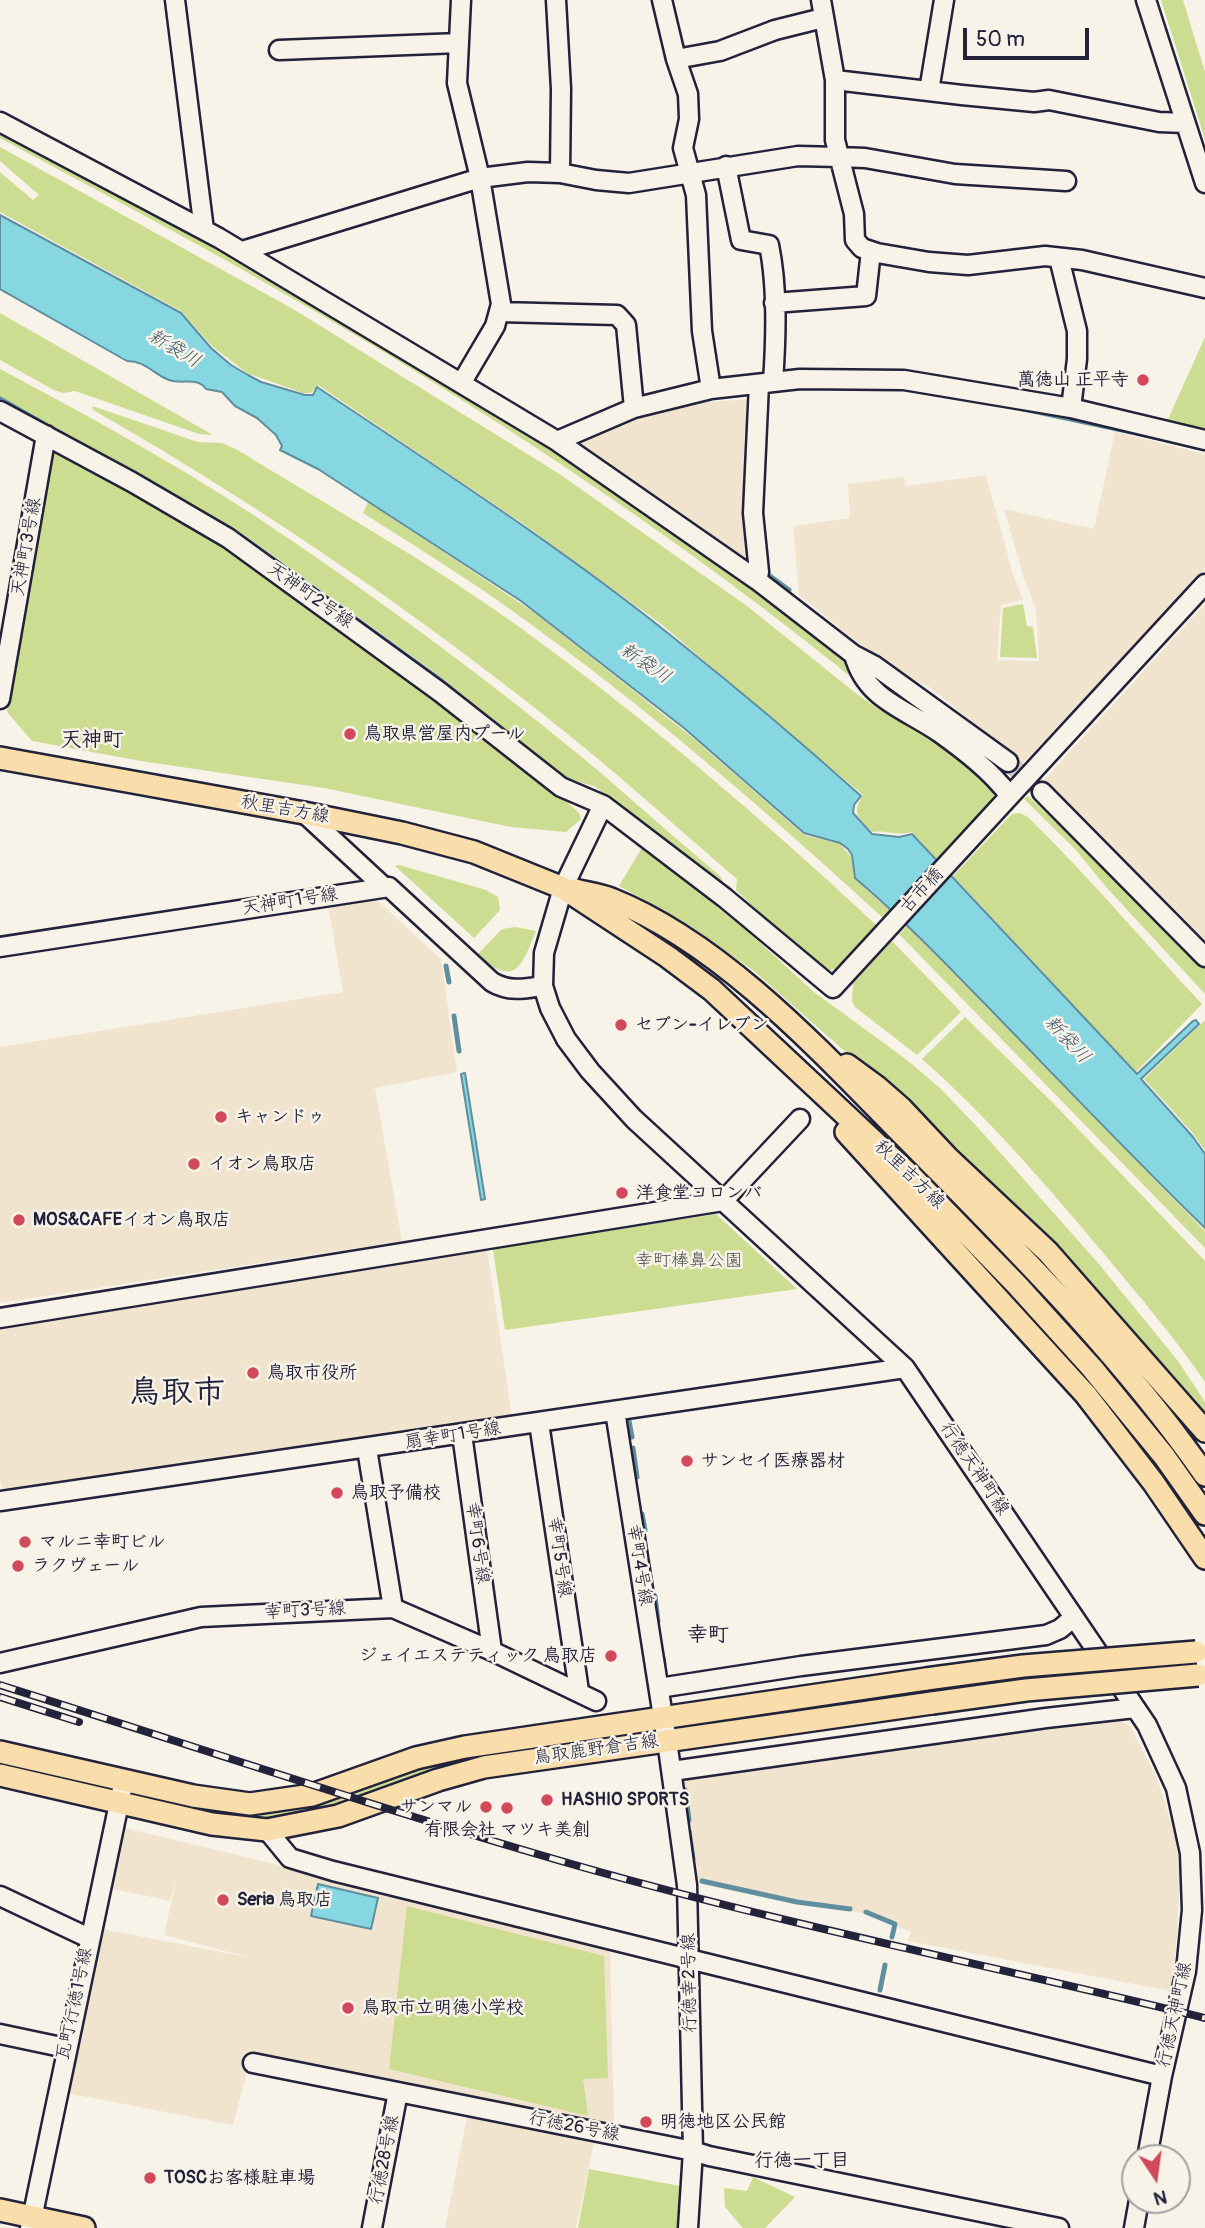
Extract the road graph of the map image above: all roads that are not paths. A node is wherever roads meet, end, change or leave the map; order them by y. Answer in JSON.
{"nodes":[{"id":1,"x":175,"y":0,"type":"edge"},
{"id":2,"x":461,"y":0,"type":"edge"},
{"id":3,"x":556,"y":0,"type":"edge"},
{"id":4,"x":662,"y":0,"type":"edge"},
{"id":5,"x":944,"y":0,"type":"edge"},
{"id":6,"x":1146,"y":0,"type":"edge"},
{"id":7,"x":822,"y":9,"type":"edge"},
{"id":8,"x":459,"y":43,"type":"junction"},
{"id":9,"x":279,"y":50,"type":"dead end"},
{"id":10,"x":676,"y":59,"type":"junction"},
{"id":11,"x":835,"y":79,"type":"junction"},
{"id":12,"x":929,"y":91,"type":"junction"},
{"id":13,"x":0,"y":122,"type":"edge"},
{"id":14,"x":1185,"y":123,"type":"junction"},
{"id":15,"x":839,"y":157,"type":"junction"},
{"id":16,"x":726,"y":166,"type":"junction"},
{"id":17,"x":560,"y":173,"type":"junction"},
{"id":18,"x":689,"y":175,"type":"junction"},
{"id":19,"x":480,"y":178,"type":"junction"},
{"id":20,"x":1066,"y":181,"type":"dead end"},
{"id":21,"x":1205,"y":183,"type":"edge"},
{"id":22,"x":204,"y":230,"type":"junction"},
{"id":23,"x":242,"y":251,"type":"junction"},
{"id":24,"x":870,"y":251,"type":"junction"},
{"id":25,"x":1059,"y":258,"type":"junction"},
{"id":26,"x":1205,"y":288,"type":"edge"},
{"id":27,"x":774,"y":303,"type":"junction"},
{"id":28,"x":499,"y":312,"type":"junction"},
{"id":29,"x":462,"y":382,"type":"junction"},
{"id":30,"x":766,"y":383,"type":"junction"},
{"id":31,"x":711,"y":389,"type":"junction"},
{"id":32,"x":634,"y":408,"type":"junction"},
{"id":33,"x":1071,"y":408,"type":"junction"},
{"id":34,"x":0,"y":411,"type":"edge"},
{"id":35,"x":46,"y":435,"type":"junction"},
{"id":36,"x":1205,"y":440,"type":"edge"},
{"id":37,"x":557,"y":441,"type":"junction"},
{"id":38,"x":757,"y":580,"type":"junction"},
{"id":39,"x":1205,"y":584,"type":"edge"},
{"id":40,"x":854,"y":654,"type":"junction"},
{"id":41,"x":0,"y":699,"type":"edge"},
{"id":42,"x":0,"y":758,"type":"edge"},
{"id":43,"x":1008,"y":762,"type":"tunnel mouth"},
{"id":44,"x":1042,"y":792,"type":"tunnel mouth"},
{"id":45,"x":1009,"y":795,"type":"junction"},
{"id":46,"x":603,"y":806,"type":"junction"},
{"id":47,"x":304,"y":813,"type":"junction"},
{"id":48,"x":384,"y":887,"type":"junction"},
{"id":49,"x":563,"y":888,"type":"junction"},
{"id":50,"x":0,"y":947,"type":"edge"},
{"id":51,"x":1205,"y":957,"type":"edge"},
{"id":52,"x":848,"y":972,"type":"joint"},
{"id":53,"x":542,"y":986,"type":"junction"},
{"id":54,"x":740,"y":1014,"type":"junction"},
{"id":55,"x":794,"y":1027,"type":"junction"},
{"id":56,"x":800,"y":1119,"type":"dead end"},
{"id":57,"x":723,"y":1201,"type":"junction"},
{"id":58,"x":0,"y":1318,"type":"edge"},
{"id":59,"x":905,"y":1368,"type":"junction"},
{"id":60,"x":615,"y":1411,"type":"junction"},
{"id":61,"x":539,"y":1423,"type":"junction"},
{"id":62,"x":1205,"y":1431,"type":"edge"},
{"id":63,"x":462,"y":1434,"type":"junction"},
{"id":64,"x":367,"y":1449,"type":"junction"},
{"id":65,"x":1205,"y":1475,"type":"edge"},
{"id":66,"x":0,"y":1501,"type":"edge"},
{"id":67,"x":1205,"y":1514,"type":"edge"},
{"id":68,"x":1205,"y":1558,"type":"edge"},
{"id":69,"x":393,"y":1608,"type":"junction"},
{"id":70,"x":1074,"y":1617,"type":"junction"},
{"id":71,"x":492,"y":1651,"type":"junction"},
{"id":72,"x":1201,"y":1651,"type":"edge"},
{"id":73,"x":0,"y":1663,"type":"edge"},
{"id":74,"x":1202,"y":1674,"type":"edge"},
{"id":75,"x":659,"y":1688,"type":"junction"},
{"id":76,"x":579,"y":1691,"type":"junction"},
{"id":77,"x":596,"y":1701,"type":"dead end"},
{"id":78,"x":1135,"y":1708,"type":"junction"},
{"id":79,"x":664,"y":1718,"type":"junction"},
{"id":80,"x":667,"y":1740,"type":"junction"},
{"id":81,"x":0,"y":1752,"type":"edge"},
{"id":82,"x":672,"y":1771,"type":"junction"},
{"id":83,"x":0,"y":1775,"type":"edge"},
{"id":84,"x":124,"y":1781,"type":"junction"},
{"id":85,"x":118,"y":1803,"type":"junction"},
{"id":86,"x":267,"y":1830,"type":"junction"},
{"id":87,"x":0,"y":1896,"type":"edge"},
{"id":88,"x":89,"y":1938,"type":"junction"},
{"id":89,"x":690,"y":1958,"type":"junction"},
{"id":90,"x":0,"y":2034,"type":"edge"},
{"id":91,"x":66,"y":2048,"type":"junction"},
{"id":92,"x":253,"y":2063,"type":"dead end"},
{"id":93,"x":1162,"y":2076,"type":"junction"},
{"id":94,"x":398,"y":2092,"type":"junction"},
{"id":95,"x":1150,"y":2144,"type":"edge"},
{"id":96,"x":693,"y":2151,"type":"junction"},
{"id":97,"x":0,"y":2210,"type":"edge"},
{"id":98,"x":31,"y":2222,"type":"edge"},
{"id":99,"x":84,"y":2228,"type":"edge"},
{"id":100,"x":372,"y":2228,"type":"edge"},
{"id":101,"x":688,"y":2228,"type":"edge"},
{"id":102,"x":1059,"y":2228,"type":"edge"}],
"edges":[{"from":1,"to":22,"type":"street"},
{"from":2,"to":8,"type":"street"},
{"from":3,"to":17,"type":"street"},
{"from":4,"to":10,"type":"street"},
{"from":5,"to":12,"type":"street"},
{"from":6,"to":14,"type":"street"},
{"from":7,"to":10,"type":"street"},
{"from":7,"to":11,"type":"street"},
{"from":8,"to":9,"type":"street"},
{"from":8,"to":19,"type":"street"},
{"from":10,"to":18,"type":"street"},
{"from":11,"to":12,"type":"street"},
{"from":11,"to":15,"type":"street"},
{"from":12,"to":14,"type":"street"},
{"from":13,"to":22,"type":"street"},
{"from":14,"to":21,"type":"street"},
{"from":15,"to":16,"type":"street"},
{"from":15,"to":20,"type":"street"},
{"from":15,"to":24,"type":"street"},
{"from":16,"to":18,"type":"street"},
{"from":16,"to":27,"type":"street"},
{"from":17,"to":18,"type":"street"},
{"from":17,"to":19,"type":"street"},
{"from":18,"to":31,"type":"street"},
{"from":19,"to":23,"type":"street"},
{"from":19,"to":28,"type":"street"},
{"from":22,"to":23,"type":"street"},
{"from":23,"to":29,"type":"street"},
{"from":24,"to":25,"type":"street"},
{"from":24,"to":27,"type":"street"},
{"from":25,"to":26,"type":"street"},
{"from":25,"to":33,"type":"street"},
{"from":27,"to":30,"type":"street"},
{"from":28,"to":29,"type":"street"},
{"from":28,"to":32,"type":"street"},
{"from":29,"to":37,"type":"street"},
{"from":30,"to":31,"type":"street"},
{"from":30,"to":33,"type":"street"},
{"from":30,"to":38,"type":"street"},
{"from":31,"to":32,"type":"street"},
{"from":32,"to":37,"type":"street"},
{"from":33,"to":36,"type":"street"},
{"from":34,"to":35,"type":"street","name":"天神町2号線"},
{"from":35,"to":41,"type":"street","name":"天神町3号線"},
{"from":35,"to":46,"type":"street","name":"天神町2号線"},
{"from":37,"to":38,"type":"street"},
{"from":38,"to":40,"type":"street"},
{"from":39,"to":45,"type":"street","name":"古市橋"},
{"from":40,"to":43,"type":"street"},
{"from":40,"to":45,"type":"street"},
{"from":42,"to":47,"type":"main road","name":"秋里吉方線"},
{"from":44,"to":51,"type":"street"},
{"from":45,"to":52,"type":"street","name":"古市橋"},
{"from":46,"to":49,"type":"street","name":"行徳天神町線"},
{"from":46,"to":52,"type":"street","name":"天神町2号線"},
{"from":47,"to":48,"type":"street"},
{"from":47,"to":49,"type":"main road","name":"秋里吉方線"},
{"from":48,"to":50,"type":"street","name":"天神町1号線"},
{"from":48,"to":53,"type":"street"},
{"from":49,"to":53,"type":"street","name":"行徳天神町線"},
{"from":49,"to":54,"type":"main road","name":"秋里吉方線"},
{"from":49,"to":55,"type":"main road","name":"秋里吉方線"},
{"from":53,"to":57,"type":"street","name":"行徳天神町線"},
{"from":54,"to":67,"type":"main road","name":"秋里吉方線"},
{"from":54,"to":68,"type":"main road"},
{"from":55,"to":62,"type":"main road"},
{"from":55,"to":65,"type":"main road","name":"秋里吉方線"},
{"from":56,"to":57,"type":"street"},
{"from":57,"to":58,"type":"street"},
{"from":57,"to":59,"type":"street","name":"行徳天神町線"},
{"from":59,"to":60,"type":"street","name":"扇幸町1号線"},
{"from":59,"to":70,"type":"street","name":"行徳天神町線"},
{"from":60,"to":61,"type":"street","name":"扇幸町1号線"},
{"from":60,"to":75,"type":"street","name":"幸町4号線"},
{"from":61,"to":63,"type":"street","name":"扇幸町1号線"},
{"from":61,"to":76,"type":"street","name":"幸町5号線"},
{"from":63,"to":64,"type":"street","name":"扇幸町1号線"},
{"from":63,"to":71,"type":"street","name":"幸町6号線"},
{"from":64,"to":66,"type":"street","name":"扇幸町1号線"},
{"from":64,"to":69,"type":"street"},
{"from":69,"to":71,"type":"street","name":"幸町3号線"},
{"from":69,"to":73,"type":"street","name":"幸町3号線"},
{"from":70,"to":75,"type":"street"},
{"from":70,"to":78,"type":"street","name":"行徳天神町線"},
{"from":71,"to":76,"type":"street","name":"幸町3号線"},
{"from":72,"to":79,"type":"main road","name":"鳥取鹿野倉吉線","bridge":true},
{"from":74,"to":80,"type":"main road","name":"鳥取鹿野倉吉線","bridge":true},
{"from":75,"to":79,"type":"street","name":"幸町4号線"},
{"from":76,"to":77,"type":"street","name":"幸町3号線"},
{"from":78,"to":82,"type":"street"},
{"from":78,"to":93,"type":"street","name":"行徳天神町線"},
{"from":79,"to":80,"type":"street","name":"幸町4号線"},
{"from":79,"to":84,"type":"main road","name":"鳥取鹿野倉吉線"},
{"from":80,"to":82,"type":"street","name":"行徳幸2号線"},
{"from":80,"to":86,"type":"main road","name":"鳥取鹿野倉吉線"},
{"from":81,"to":84,"type":"main road","name":"鳥取鹿野倉吉線"},
{"from":82,"to":89,"type":"street","name":"行徳幸2号線"},
{"from":83,"to":85,"type":"main road","name":"鳥取鹿野倉吉線"},
{"from":84,"to":85,"type":"street","name":"瓦町行徳1号線"},
{"from":85,"to":86,"type":"main road","name":"鳥取鹿野倉吉線"},
{"from":85,"to":88,"type":"street","name":"瓦町行徳1号線"},
{"from":86,"to":89,"type":"street"},
{"from":87,"to":88,"type":"street"},
{"from":88,"to":91,"type":"street","name":"瓦町行徳1号線"},
{"from":89,"to":93,"type":"street"},
{"from":89,"to":96,"type":"street","name":"行徳幸2号線"},
{"from":90,"to":91,"type":"street"},
{"from":91,"to":98,"type":"street","name":"瓦町行徳1号線"},
{"from":92,"to":94,"type":"street","name":"行徳26号線"},
{"from":93,"to":95,"type":"street","name":"行徳天神町線"},
{"from":94,"to":96,"type":"street","name":"行徳26号線"},
{"from":94,"to":100,"type":"street","name":"行徳28号線"},
{"from":96,"to":101,"type":"street","name":"行徳幸2号線"},
{"from":96,"to":102,"type":"street","name":"行徳26号線"},
{"from":97,"to":98,"type":"main road"},
{"from":98,"to":99,"type":"main road"}]}
